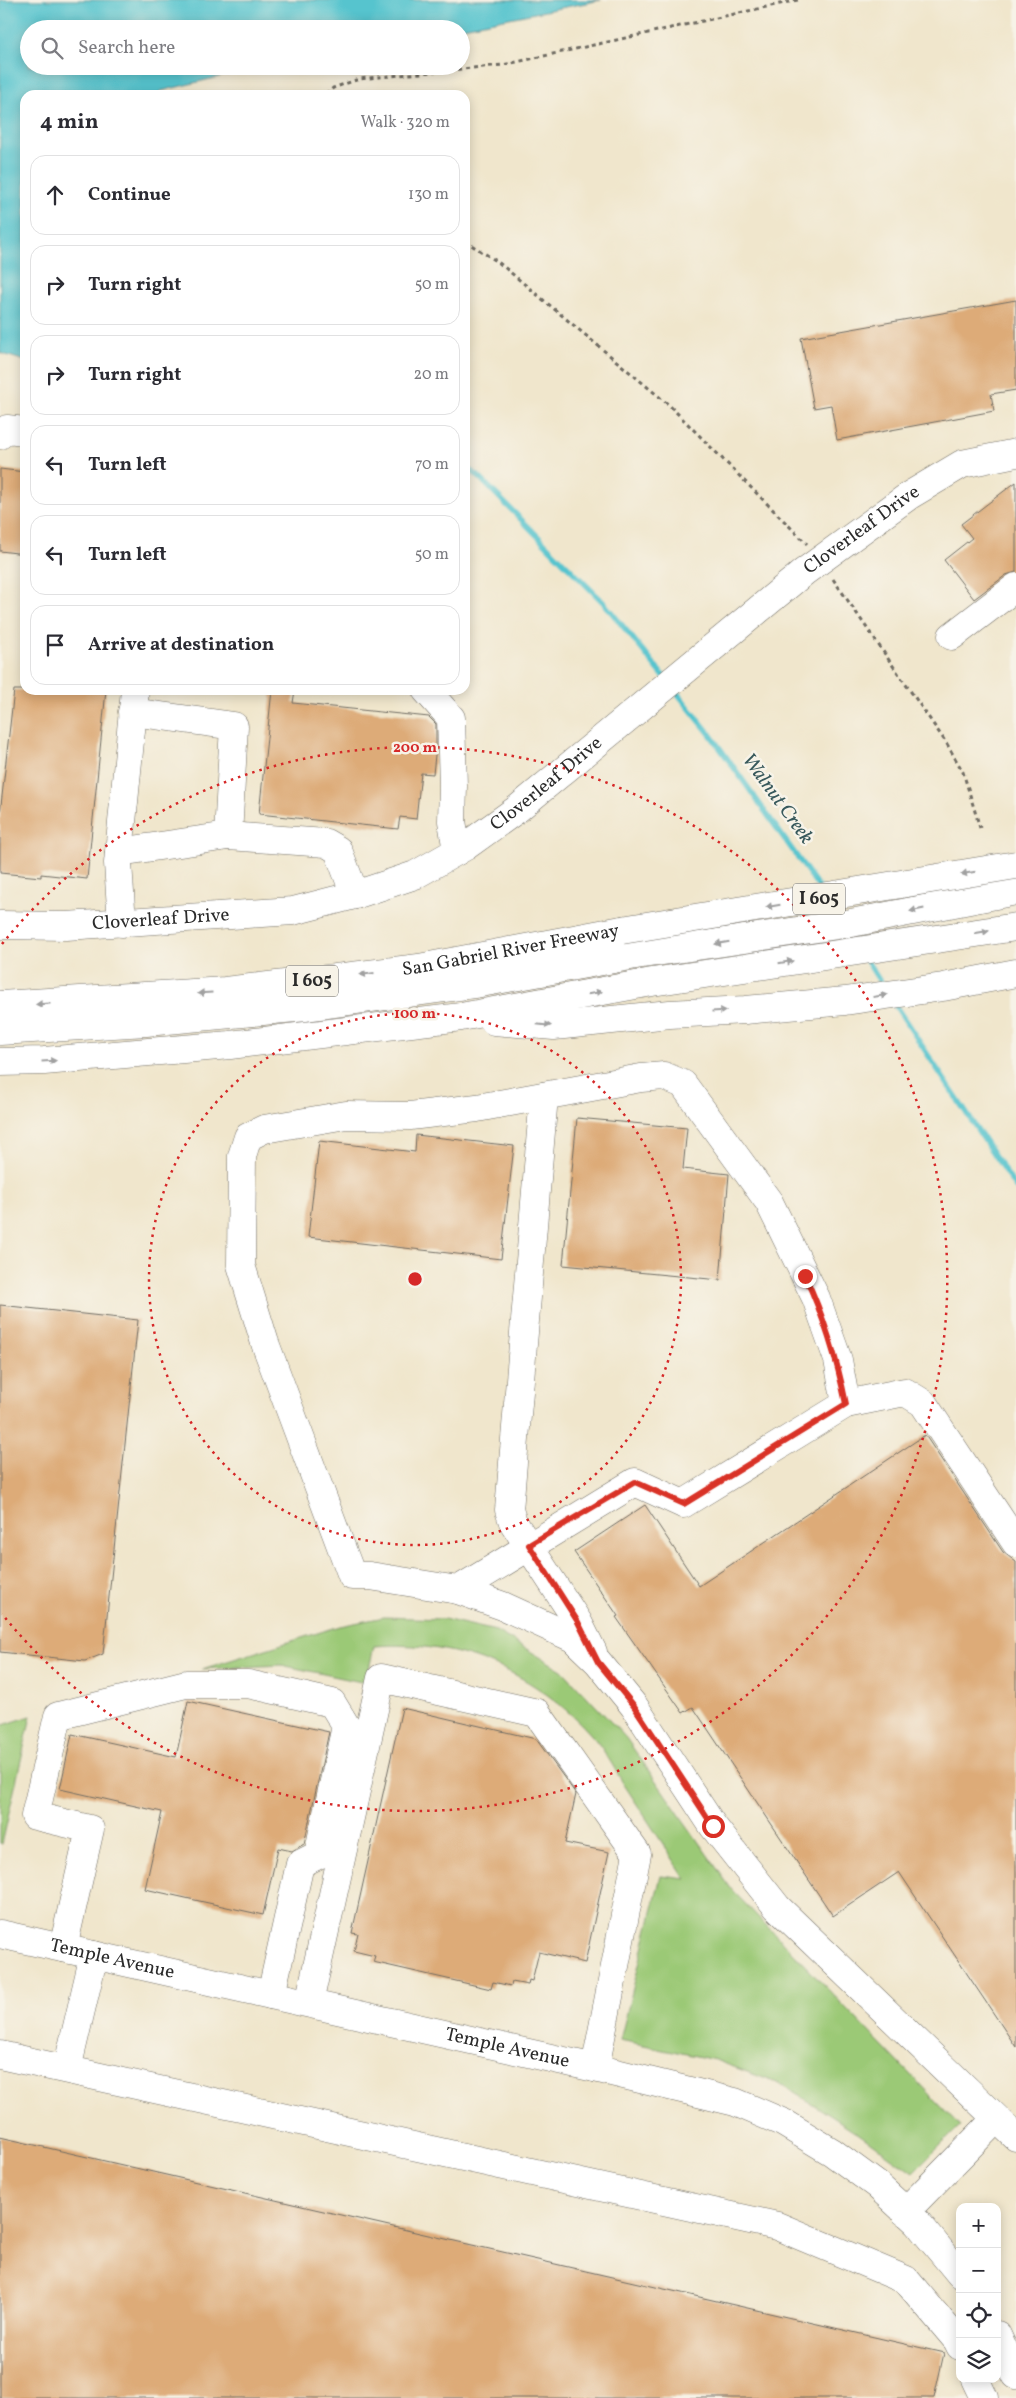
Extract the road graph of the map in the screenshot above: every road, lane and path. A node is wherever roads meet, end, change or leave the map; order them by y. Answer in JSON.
{"nodes":[{"id":1,"x":798,"y":0,"type":"edge"},
{"id":2,"x":470,"y":68,"type":"edge"},
{"id":3,"x":400,"y":75,"type":"edge"},
{"id":4,"x":331,"y":90,"type":"edge"},
{"id":5,"x":470,"y":244,"type":"edge"},
{"id":6,"x":20,"y":430,"type":"edge"},
{"id":7,"x":0,"y":435,"type":"edge"},
{"id":8,"x":1016,"y":453,"type":"edge"},
{"id":9,"x":808,"y":545,"type":"dead end"},
{"id":10,"x":833,"y":579,"type":"dead end"},
{"id":11,"x":1016,"y":587,"type":"edge"},
{"id":12,"x":952,"y":636,"type":"dead end"},
{"id":13,"x":430,"y":695,"type":"edge"},
{"id":14,"x":134,"y":701,"type":"edge"},
{"id":15,"x":980,"y":828,"type":"dead end"},
{"id":16,"x":228,"y":836,"type":"junction"},
{"id":17,"x":457,"y":851,"type":"junction"},
{"id":18,"x":119,"y":852,"type":"junction"},
{"id":19,"x":1016,"y":865,"type":"edge"},
{"id":20,"x":1016,"y":890,"type":"edge"},
{"id":21,"x":355,"y":896,"type":"junction"},
{"id":22,"x":122,"y":923,"type":"junction"},
{"id":23,"x":0,"y":925,"type":"edge"},
{"id":24,"x":1016,"y":927,"type":"edge"},
{"id":25,"x":1016,"y":973,"type":"edge"},
{"id":26,"x":648,"y":983,"type":"junction"},
{"id":27,"x":0,"y":1006,"type":"edge"},
{"id":28,"x":461,"y":1017,"type":"junction"},
{"id":29,"x":0,"y":1031,"type":"edge"},
{"id":30,"x":0,"y":1042,"type":"edge"},
{"id":31,"x":0,"y":1062,"type":"edge"},
{"id":32,"x":544,"y":1096,"type":"junction"},
{"id":33,"x":846,"y":1404,"type":"junction"},
{"id":34,"x":1016,"y":1543,"type":"edge"},
{"id":35,"x":529,"y":1545,"type":"junction"},
{"id":36,"x":458,"y":1590,"type":"junction"},
{"id":37,"x":598,"y":1662,"type":"junction"},
{"id":38,"x":0,"y":1934,"type":"edge"},
{"id":39,"x":63,"y":1948,"type":"junction"},
{"id":40,"x":94,"y":1955,"type":"junction"},
{"id":41,"x":270,"y":1995,"type":"junction"},
{"id":42,"x":309,"y":2003,"type":"junction"},
{"id":43,"x":0,"y":2055,"type":"edge"},
{"id":44,"x":596,"y":2068,"type":"junction"},
{"id":45,"x":67,"y":2070,"type":"junction"},
{"id":46,"x":1006,"y":2128,"type":"edge"},
{"id":47,"x":905,"y":2212,"type":"junction"},
{"id":48,"x":956,"y":2269,"type":"edge"},
{"id":49,"x":998,"y":2338,"type":"edge"},
{"id":50,"x":956,"y":2339,"type":"edge"},
{"id":51,"x":1016,"y":2375,"type":"edge"},
{"id":52,"x":977,"y":2383,"type":"edge"},
{"id":53,"x":984,"y":2398,"type":"edge"}],
"edges":[{"from":1,"to":2,"type":"path"},
{"from":3,"to":4,"type":"path"},
{"from":5,"to":9,"type":"path"},
{"from":6,"to":7,"type":"main road"},
{"from":8,"to":17,"type":"main road","name":"Cloverleaf Drive"},
{"from":10,"to":15,"type":"path"},
{"from":11,"to":12,"type":"main road"},
{"from":13,"to":17,"type":"main road"},
{"from":14,"to":16,"type":"main road"},
{"from":14,"to":18,"type":"main road"},
{"from":16,"to":18,"type":"main road"},
{"from":16,"to":21,"type":"main road"},
{"from":17,"to":21,"type":"main road","name":"Cloverleaf Drive"},
{"from":18,"to":22,"type":"main road"},
{"from":19,"to":27,"type":"main road","name":"San Gabriel River Freeway","number":"I 605","one_way":true,"bridge":true},
{"from":20,"to":29,"type":"main road","one_way":true},
{"from":21,"to":22,"type":"main road","name":"Cloverleaf Drive"},
{"from":22,"to":23,"type":"main road","name":"Cloverleaf Drive"},
{"from":26,"to":24,"type":"main road","one_way":true},
{"from":28,"to":25,"type":"main road","one_way":true},
{"from":28,"to":26,"type":"main road","one_way":true},
{"from":26,"to":30,"type":"main road"},
{"from":31,"to":28,"type":"main road","one_way":true},
{"from":32,"to":33,"type":"main road"},
{"from":32,"to":35,"type":"main road"},
{"from":32,"to":36,"type":"main road"},
{"from":33,"to":34,"type":"main road"},
{"from":33,"to":35,"type":"main road"},
{"from":35,"to":36,"type":"main road"},
{"from":35,"to":37,"type":"main road"},
{"from":36,"to":37,"type":"main road"},
{"from":37,"to":46,"type":"main road"},
{"from":38,"to":39,"type":"main road","name":"Temple Avenue"},
{"from":39,"to":40,"type":"main road","name":"Temple Avenue"},
{"from":39,"to":41,"type":"main road"},
{"from":40,"to":41,"type":"main road","name":"Temple Avenue"},
{"from":40,"to":45,"type":"main road"},
{"from":41,"to":42,"type":"main road","name":"Temple Avenue"},
{"from":42,"to":44,"type":"main road","name":"Temple Avenue"},
{"from":42,"to":44,"type":"main road"},
{"from":43,"to":45,"type":"main road"},
{"from":44,"to":47,"type":"main road","name":"Temple Avenue"},
{"from":45,"to":50,"type":"main road"},
{"from":46,"to":47,"type":"main road"},
{"from":47,"to":48,"type":"main road","name":"Temple Avenue"},
{"from":49,"to":51,"type":"main road"},
{"from":52,"to":53,"type":"main road"}]}
